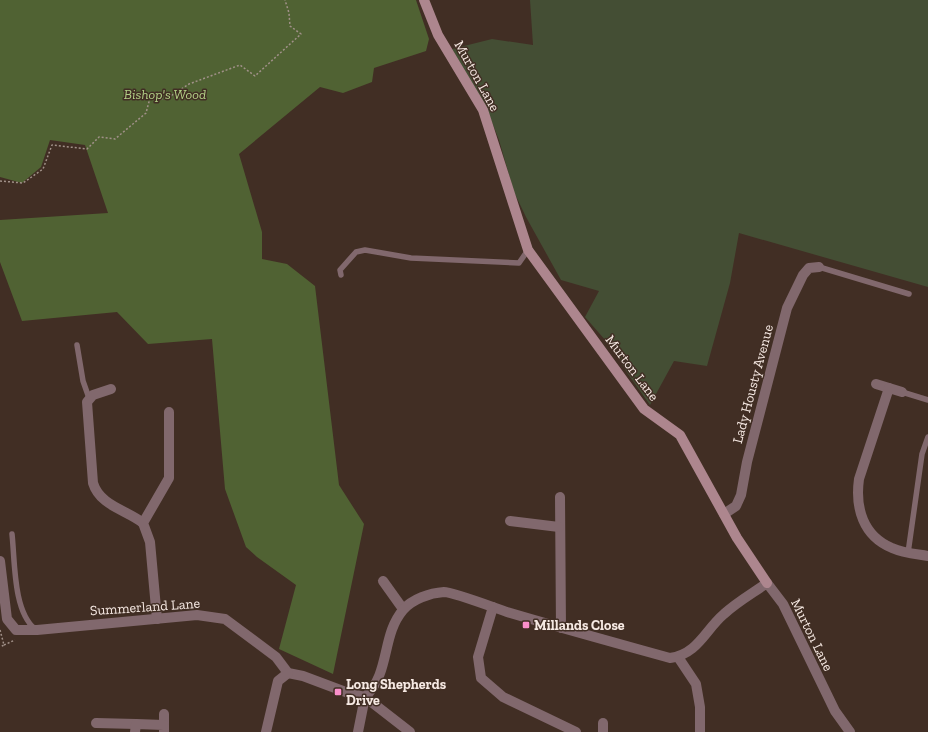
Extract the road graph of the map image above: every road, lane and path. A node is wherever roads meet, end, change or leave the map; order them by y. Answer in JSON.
{"nodes":[{"id":1,"x":285,"y":0,"type":"edge"},
{"id":2,"x":424,"y":0,"type":"edge"},
{"id":3,"x":0,"y":181,"type":"edge"},
{"id":4,"x":528,"y":250,"type":"junction"},
{"id":5,"x":819,"y":268,"type":"joint"},
{"id":6,"x":341,"y":275,"type":"dead end"},
{"id":7,"x":909,"y":294,"type":"dead end"},
{"id":8,"x":77,"y":345,"type":"dead end"},
{"id":9,"x":876,"y":384,"type":"dead end"},
{"id":10,"x":888,"y":388,"type":"junction"},
{"id":11,"x":111,"y":389,"type":"dead end"},
{"id":12,"x":902,"y":392,"type":"joint"},
{"id":13,"x":89,"y":398,"type":"junction"},
{"id":14,"x":928,"y":400,"type":"edge"},
{"id":15,"x":168,"y":412,"type":"dead end"},
{"id":16,"x":928,"y":437,"type":"edge"},
{"id":17,"x":560,"y":497,"type":"dead end"},
{"id":18,"x":724,"y":514,"type":"junction"},
{"id":19,"x":510,"y":521,"type":"dead end"},
{"id":20,"x":143,"y":523,"type":"junction"},
{"id":21,"x":559,"y":528,"type":"junction"},
{"id":22,"x":12,"y":534,"type":"dead end"},
{"id":23,"x":908,"y":552,"type":"junction"},
{"id":24,"x":928,"y":556,"type":"edge"},
{"id":25,"x":0,"y":561,"type":"edge"},
{"id":26,"x":383,"y":581,"type":"dead end"},
{"id":27,"x":767,"y":583,"type":"junction"},
{"id":28,"x":493,"y":607,"type":"junction"},
{"id":29,"x":403,"y":609,"type":"junction"},
{"id":30,"x":157,"y":619,"type":"junction"},
{"id":31,"x":561,"y":628,"type":"junction"},
{"id":32,"x":0,"y":630,"type":"edge"},
{"id":33,"x":37,"y":630,"type":"junction"},
{"id":34,"x":0,"y":647,"type":"edge"},
{"id":35,"x":678,"y":657,"type":"junction"},
{"id":36,"x":288,"y":673,"type":"junction"},
{"id":37,"x":365,"y":697,"type":"junction"},
{"id":38,"x":164,"y":714,"type":"dead end"},
{"id":39,"x":96,"y":723,"type":"dead end"},
{"id":40,"x":135,"y":728,"type":"edge"},
{"id":41,"x":164,"y":728,"type":"edge"},
{"id":42,"x":266,"y":732,"type":"edge"},
{"id":43,"x":358,"y":732,"type":"edge"},
{"id":44,"x":410,"y":732,"type":"edge"},
{"id":45,"x":576,"y":732,"type":"edge"},
{"id":46,"x":700,"y":732,"type":"edge"},
{"id":47,"x":850,"y":732,"type":"edge"}],
"edges":[{"from":1,"to":3,"type":"path"},
{"from":2,"to":4,"type":"street","name":"Murton Lane"},
{"from":4,"to":6,"type":"lane"},
{"from":4,"to":18,"type":"street","name":"Murton Lane"},
{"from":5,"to":7,"type":"lane"},
{"from":5,"to":18,"type":"street","name":"Lady Housty Avenue"},
{"from":8,"to":13,"type":"lane"},
{"from":9,"to":10,"type":"street"},
{"from":10,"to":12,"type":"street"},
{"from":10,"to":23,"type":"street"},
{"from":11,"to":13,"type":"street"},
{"from":12,"to":14,"type":"lane"},
{"from":13,"to":20,"type":"street"},
{"from":15,"to":20,"type":"street"},
{"from":16,"to":23,"type":"lane"},
{"from":17,"to":21,"type":"street"},
{"from":18,"to":27,"type":"street","name":"Murton Lane"},
{"from":19,"to":21,"type":"street"},
{"from":20,"to":30,"type":"street"},
{"from":21,"to":31,"type":"street"},
{"from":22,"to":33,"type":"lane"},
{"from":23,"to":24,"type":"street"},
{"from":25,"to":33,"type":"street","name":"Summerland Lane"},
{"from":26,"to":29,"type":"street"},
{"from":27,"to":35,"type":"street"},
{"from":27,"to":47,"type":"street","name":"Murton Lane"},
{"from":28,"to":29,"type":"street"},
{"from":28,"to":31,"type":"street"},
{"from":28,"to":45,"type":"street"},
{"from":29,"to":37,"type":"street"},
{"from":30,"to":33,"type":"street","name":"Summerland Lane"},
{"from":30,"to":36,"type":"street","name":"Summerland Lane"},
{"from":31,"to":35,"type":"street"},
{"from":32,"to":34,"type":"path"},
{"from":35,"to":46,"type":"street"},
{"from":36,"to":37,"type":"street"},
{"from":36,"to":42,"type":"street"},
{"from":37,"to":43,"type":"street"},
{"from":37,"to":44,"type":"street"},
{"from":38,"to":41,"type":"street"},
{"from":39,"to":40,"type":"street"},
{"from":40,"to":41,"type":"street"}]}
